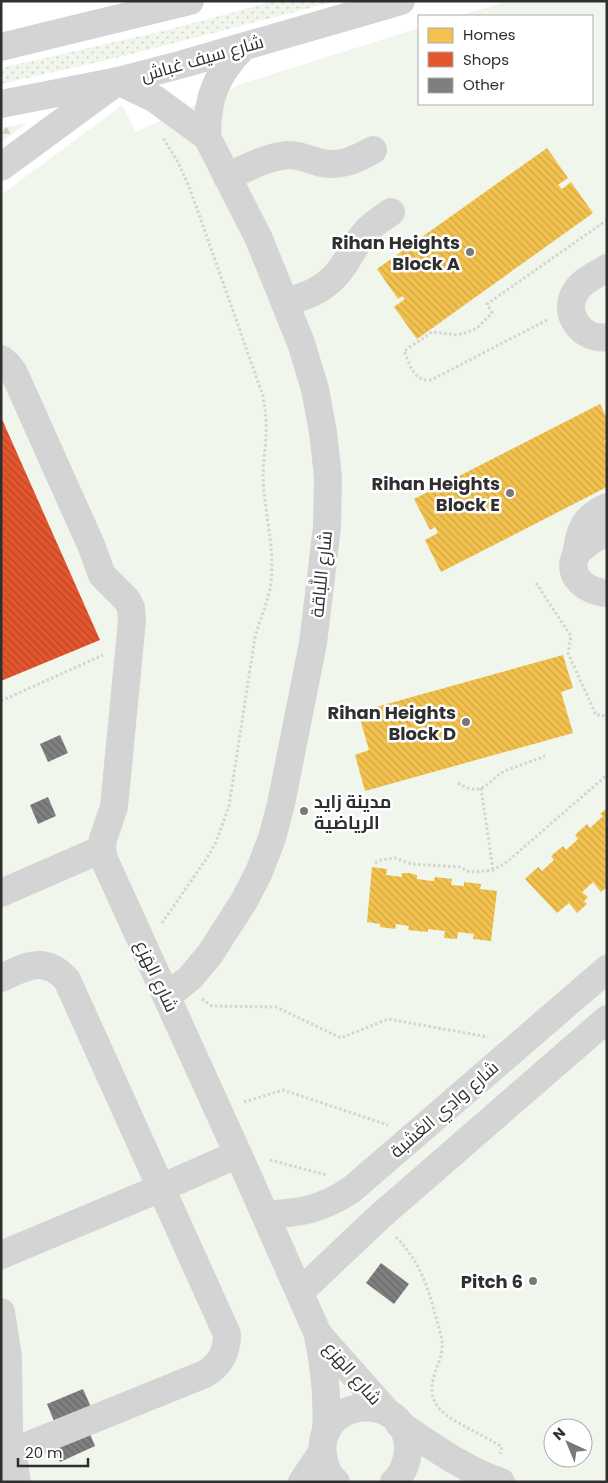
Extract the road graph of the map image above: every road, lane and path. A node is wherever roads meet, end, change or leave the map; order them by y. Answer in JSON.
{"nodes":[{"id":1,"x":190,"y":1,"type":"edge"},
{"id":2,"x":400,"y":1,"type":"edge"},
{"id":3,"x":243,"y":46,"type":"junction"},
{"id":4,"x":1,"y":47,"type":"edge"},
{"id":5,"x":118,"y":81,"type":"junction"},
{"id":6,"x":1,"y":104,"type":"edge"},
{"id":7,"x":176,"y":114,"type":"junction"},
{"id":8,"x":206,"y":137,"type":"junction"},
{"id":9,"x":373,"y":150,"type":"dead end"},
{"id":10,"x":1,"y":167,"type":"edge"},
{"id":11,"x":227,"y":177,"type":"junction"},
{"id":12,"x":392,"y":212,"type":"dead end"},
{"id":13,"x":607,"y":220,"type":"edge"},
{"id":14,"x":607,"y":268,"type":"edge"},
{"id":15,"x":285,"y":302,"type":"junction"},
{"id":16,"x":571,"y":311,"type":"junction"},
{"id":17,"x":607,"y":337,"type":"edge"},
{"id":18,"x":1,"y":359,"type":"edge"},
{"id":19,"x":607,"y":508,"type":"edge"},
{"id":20,"x":607,"y":531,"type":"edge"},
{"id":21,"x":576,"y":555,"type":"junction"},
{"id":22,"x":536,"y":583,"type":"dead end"},
{"id":23,"x":607,"y":593,"type":"edge"},
{"id":24,"x":129,"y":644,"type":"junction"},
{"id":25,"x":1,"y":702,"type":"edge"},
{"id":26,"x":607,"y":716,"type":"edge"},
{"id":27,"x":546,"y":756,"type":"dead end"},
{"id":28,"x":607,"y":775,"type":"edge"},
{"id":29,"x":458,"y":783,"type":"dead end"},
{"id":30,"x":481,"y":788,"type":"junction"},
{"id":31,"x":102,"y":849,"type":"junction"},
{"id":32,"x":375,"y":863,"type":"dead end"},
{"id":33,"x":493,"y":870,"type":"junction"},
{"id":34,"x":1,"y":893,"type":"edge"},
{"id":35,"x":164,"y":928,"type":"dead end"},
{"id":36,"x":607,"y":969,"type":"edge"},
{"id":37,"x":1,"y":978,"type":"edge"},
{"id":38,"x":190,"y":978,"type":"junction"},
{"id":39,"x":167,"y":996,"type":"junction"},
{"id":40,"x":607,"y":1019,"type":"edge"},
{"id":41,"x":497,"y":1039,"type":"dead end"},
{"id":42,"x":244,"y":1102,"type":"dead end"},
{"id":43,"x":397,"y":1128,"type":"dead end"},
{"id":44,"x":238,"y":1154,"type":"junction"},
{"id":45,"x":270,"y":1160,"type":"dead end"},
{"id":46,"x":161,"y":1188,"type":"junction"},
{"id":47,"x":351,"y":1190,"type":"junction"},
{"id":48,"x":265,"y":1214,"type":"junction"},
{"id":49,"x":378,"y":1218,"type":"junction"},
{"id":50,"x":1,"y":1255,"type":"edge"},
{"id":51,"x":300,"y":1292,"type":"junction"},
{"id":52,"x":1,"y":1312,"type":"edge"},
{"id":53,"x":317,"y":1332,"type":"junction"},
{"id":54,"x":394,"y":1419,"type":"junction"},
{"id":55,"x":324,"y":1442,"type":"junction"},
{"id":56,"x":12,"y":1452,"type":"junction"},
{"id":57,"x":493,"y":1479,"type":"edge"},
{"id":58,"x":17,"y":1482,"type":"edge"},
{"id":59,"x":302,"y":1482,"type":"edge"},
{"id":60,"x":336,"y":1482,"type":"edge"},
{"id":61,"x":394,"y":1482,"type":"edge"},
{"id":62,"x":456,"y":1482,"type":"edge"}],
"edges":[{"from":1,"to":4,"type":"street"},
{"from":2,"to":3,"type":"street","name":"شارع سيف غباش"},
{"from":3,"to":5,"type":"street","name":"شارع سيف غباش"},
{"from":3,"to":8,"type":"street"},
{"from":5,"to":6,"type":"street","name":"شارع سيف غباش"},
{"from":5,"to":7,"type":"street","name":"شارع اللَّباقة"},
{"from":5,"to":10,"type":"street"},
{"from":7,"to":8,"type":"street","name":"شارع اللَّباقة"},
{"from":7,"to":35,"type":"path"},
{"from":8,"to":11,"type":"street","name":"شارع اللَّباقة"},
{"from":9,"to":11,"type":"street"},
{"from":11,"to":15,"type":"street","name":"شارع اللَّباقة"},
{"from":12,"to":15,"type":"street"},
{"from":13,"to":16,"type":"path"},
{"from":14,"to":16,"type":"street"},
{"from":15,"to":38,"type":"street","name":"شارع اللَّباقة"},
{"from":16,"to":17,"type":"street"},
{"from":18,"to":24,"type":"street"},
{"from":19,"to":21,"type":"street"},
{"from":20,"to":21,"type":"street"},
{"from":21,"to":23,"type":"street"},
{"from":22,"to":26,"type":"path"},
{"from":24,"to":25,"type":"path"},
{"from":24,"to":31,"type":"street"},
{"from":27,"to":30,"type":"path"},
{"from":28,"to":33,"type":"path"},
{"from":29,"to":30,"type":"path"},
{"from":30,"to":33,"type":"path"},
{"from":31,"to":34,"type":"street"},
{"from":31,"to":39,"type":"street","name":"شارع الهَزع"},
{"from":32,"to":33,"type":"path"},
{"from":36,"to":47,"type":"street","name":"شارع وادِي الغَشبة"},
{"from":37,"to":46,"type":"street"},
{"from":38,"to":39,"type":"street","name":"شارع اللَّباقة"},
{"from":38,"to":41,"type":"path"},
{"from":39,"to":44,"type":"street","name":"شارع الهَزع"},
{"from":40,"to":49,"type":"street"},
{"from":42,"to":43,"type":"path"},
{"from":44,"to":46,"type":"street"},
{"from":44,"to":48,"type":"street","name":"شارع الهَزع"},
{"from":45,"to":47,"type":"path"},
{"from":46,"to":50,"type":"street"},
{"from":46,"to":56,"type":"street"},
{"from":47,"to":48,"type":"street","name":"شارع وادِي الغَشبة"},
{"from":48,"to":51,"type":"street","name":"شارع الهَزع"},
{"from":49,"to":51,"type":"street"},
{"from":49,"to":57,"type":"path"},
{"from":51,"to":53,"type":"street","name":"شارع الهَزع"},
{"from":52,"to":56,"type":"street"},
{"from":53,"to":54,"type":"street","name":"شارع الهَزع"},
{"from":53,"to":55,"type":"street","name":"شارع الهَزع"},
{"from":54,"to":55,"type":"street"},
{"from":54,"to":57,"type":"street"},
{"from":54,"to":61,"type":"street"},
{"from":55,"to":59,"type":"street"},
{"from":55,"to":60,"type":"street"},
{"from":56,"to":58,"type":"street"},
{"from":57,"to":62,"type":"street"}]}
